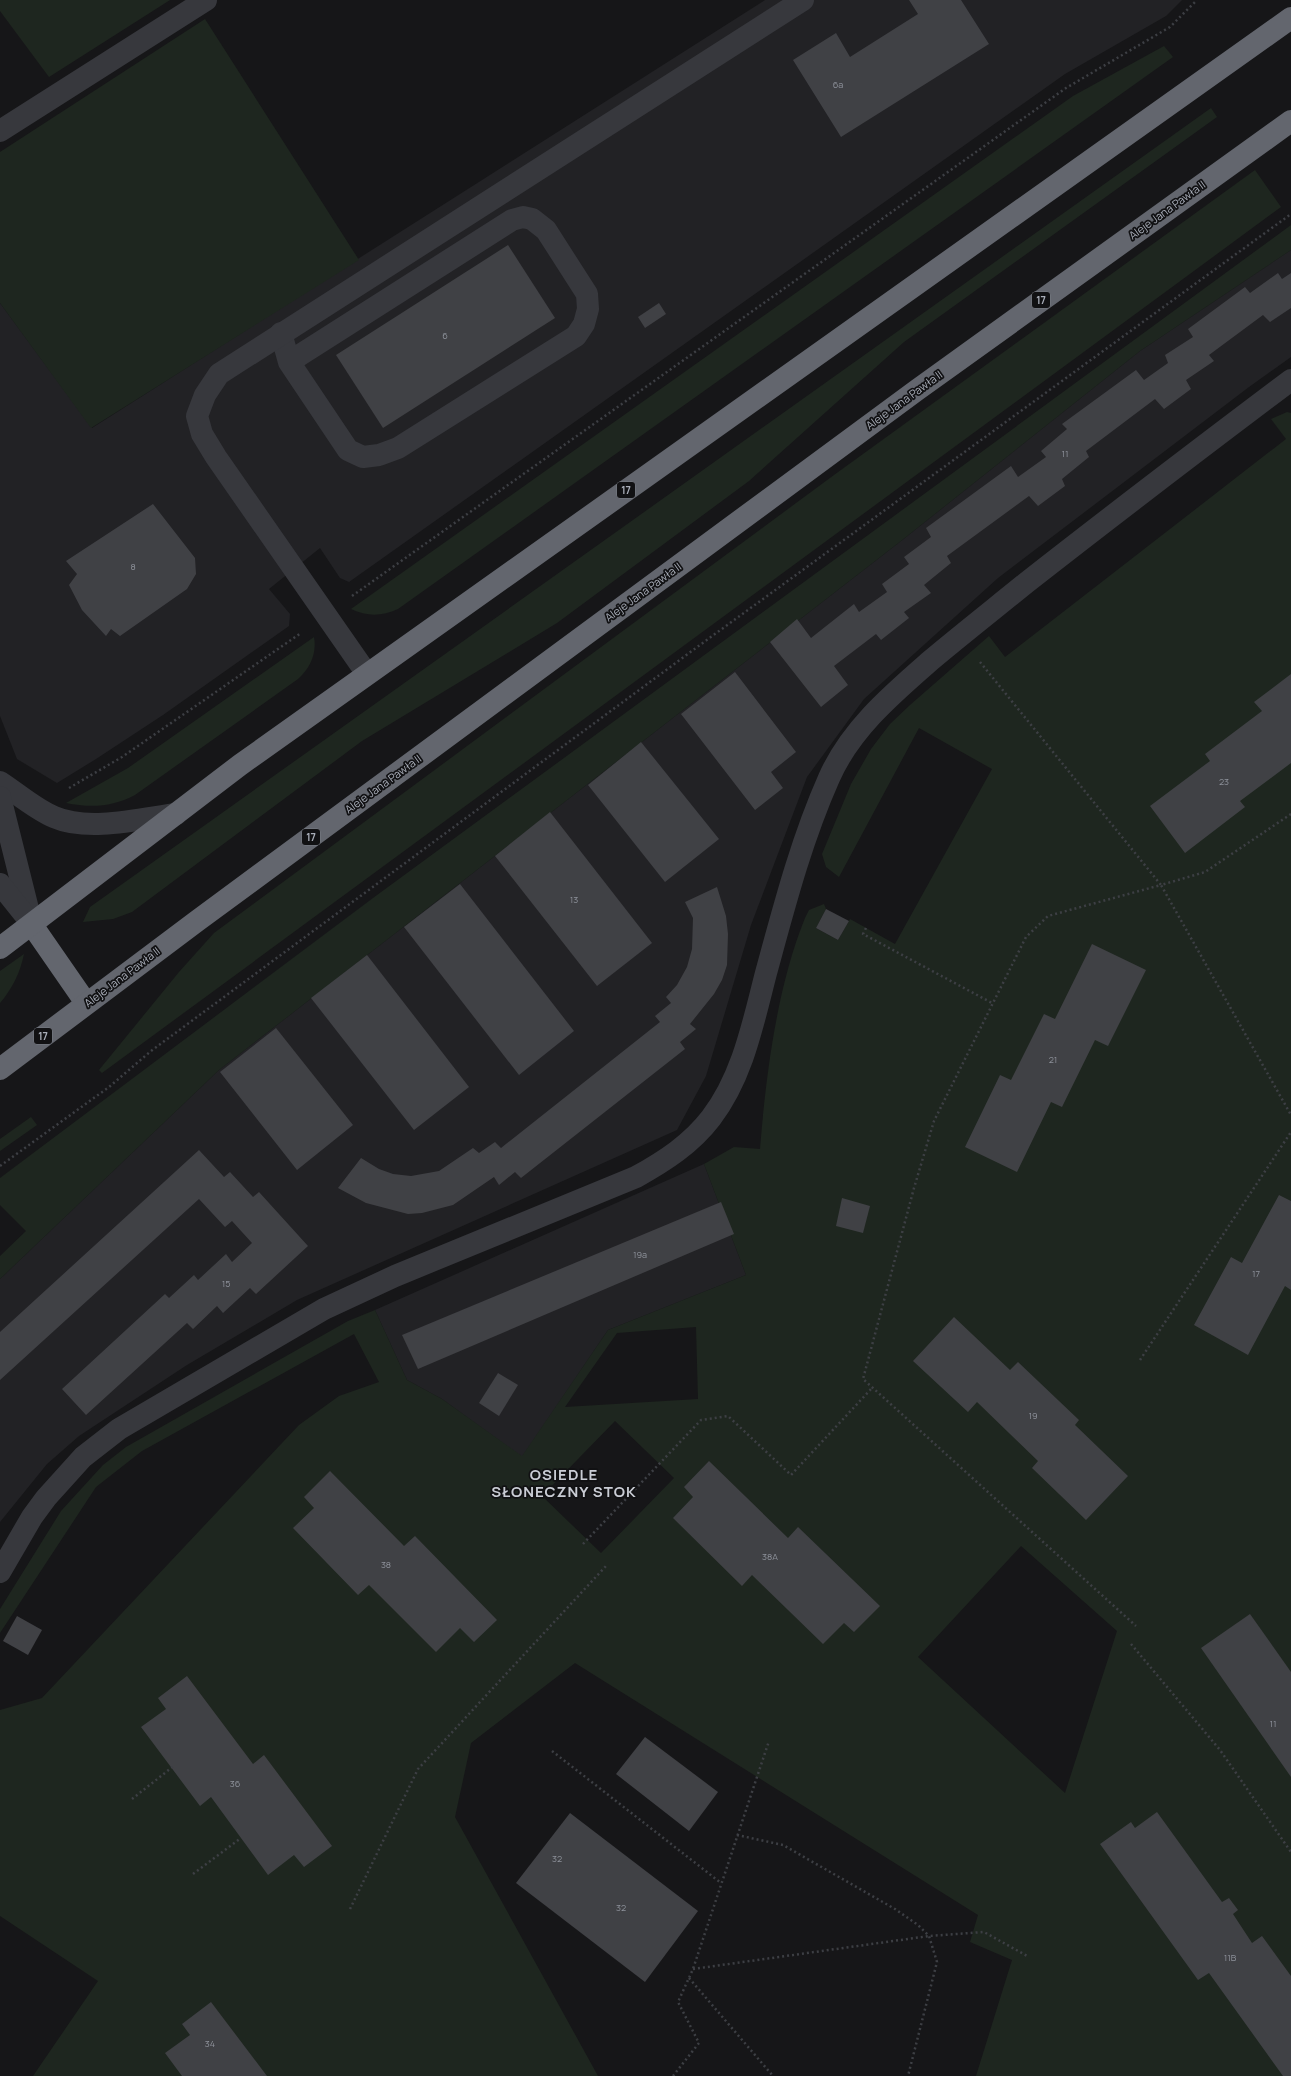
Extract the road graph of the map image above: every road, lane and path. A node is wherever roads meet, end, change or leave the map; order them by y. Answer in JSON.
{"nodes":[{"id":1,"x":206,"y":0,"type":"edge"},
{"id":2,"x":803,"y":0,"type":"edge"},
{"id":3,"x":1197,"y":0,"type":"edge"},
{"id":4,"x":1291,"y":18,"type":"edge"},
{"id":5,"x":1291,"y":120,"type":"edge"},
{"id":6,"x":0,"y":131,"type":"edge"},
{"id":7,"x":1291,"y":214,"type":"edge"},
{"id":8,"x":281,"y":333,"type":"junction"},
{"id":9,"x":289,"y":362,"type":"junction"},
{"id":10,"x":1291,"y":380,"type":"edge"},
{"id":11,"x":350,"y":598,"type":"dead end"},
{"id":12,"x":306,"y":630,"type":"dead end"},
{"id":13,"x":959,"y":636,"type":"junction"},
{"id":14,"x":367,"y":674,"type":"junction"},
{"id":15,"x":0,"y":782,"type":"edge"},
{"id":16,"x":65,"y":790,"type":"dead end"},
{"id":17,"x":0,"y":797,"type":"edge"},
{"id":18,"x":176,"y":814,"type":"junction"},
{"id":19,"x":1291,"y":814,"type":"edge"},
{"id":20,"x":0,"y":884,"type":"edge"},
{"id":21,"x":1161,"y":886,"type":"junction"},
{"id":22,"x":32,"y":925,"type":"junction"},
{"id":23,"x":866,"y":928,"type":"dead end"},
{"id":24,"x":0,"y":948,"type":"edge"},
{"id":25,"x":86,"y":1003,"type":"junction"},
{"id":26,"x":992,"y":1003,"type":"junction"},
{"id":27,"x":0,"y":1069,"type":"edge"},
{"id":28,"x":1291,"y":1115,"type":"edge"},
{"id":29,"x":1291,"y":1132,"type":"edge"},
{"id":30,"x":0,"y":1166,"type":"edge"},
{"id":31,"x":1140,"y":1360,"type":"dead end"},
{"id":32,"x":872,"y":1388,"type":"junction"},
{"id":33,"x":583,"y":1544,"type":"dead end"},
{"id":34,"x":606,"y":1566,"type":"dead end"},
{"id":35,"x":0,"y":1572,"type":"edge"},
{"id":36,"x":1136,"y":1626,"type":"dead end"},
{"id":37,"x":1131,"y":1644,"type":"dead end"},
{"id":38,"x":769,"y":1741,"type":"dead end"},
{"id":39,"x":552,"y":1751,"type":"dead end"},
{"id":40,"x":176,"y":1765,"type":"dead end"},
{"id":41,"x":132,"y":1799,"type":"dead end"},
{"id":42,"x":737,"y":1835,"type":"junction"},
{"id":43,"x":241,"y":1838,"type":"dead end"},
{"id":44,"x":1291,"y":1852,"type":"edge"},
{"id":45,"x":193,"y":1874,"type":"dead end"},
{"id":46,"x":721,"y":1883,"type":"junction"},
{"id":47,"x":350,"y":1909,"type":"dead end"},
{"id":48,"x":929,"y":1936,"type":"junction"},
{"id":49,"x":1029,"y":1957,"type":"dead end"},
{"id":50,"x":693,"y":1969,"type":"junction"},
{"id":51,"x":689,"y":1978,"type":"junction"},
{"id":52,"x":673,"y":2076,"type":"edge"},
{"id":53,"x":773,"y":2076,"type":"edge"},
{"id":54,"x":908,"y":2076,"type":"edge"}],
"edges":[{"from":1,"to":6,"type":"lane"},
{"from":2,"to":8,"type":"lane"},
{"from":3,"to":11,"type":"path"},
{"from":4,"to":14,"type":"highway","number":"17"},
{"from":5,"to":25,"type":"highway","name":"Aleje Jana Pawła II","number":"17"},
{"from":7,"to":30,"type":"path"},
{"from":8,"to":9,"type":"lane"},
{"from":8,"to":14,"type":"lane"},
{"from":9,"to":9,"type":"lane"},
{"from":10,"to":13,"type":"lane"},
{"from":12,"to":16,"type":"path"},
{"from":13,"to":21,"type":"path"},
{"from":13,"to":35,"type":"lane"},
{"from":14,"to":18,"type":"highway","number":"17"},
{"from":15,"to":18,"type":"lane"},
{"from":17,"to":22,"type":"lane"},
{"from":18,"to":22,"type":"highway","number":"17"},
{"from":19,"to":21,"type":"path"},
{"from":20,"to":22,"type":"lane"},
{"from":21,"to":26,"type":"path"},
{"from":21,"to":28,"type":"path"},
{"from":22,"to":24,"type":"highway","number":"17"},
{"from":22,"to":25,"type":"highway"},
{"from":23,"to":26,"type":"path"},
{"from":25,"to":27,"type":"highway","name":"Aleje Jana Pawła II","number":"17"},
{"from":26,"to":32,"type":"path"},
{"from":29,"to":31,"type":"path"},
{"from":32,"to":33,"type":"path"},
{"from":32,"to":36,"type":"path"},
{"from":34,"to":47,"type":"path"},
{"from":37,"to":44,"type":"path"},
{"from":38,"to":42,"type":"path"},
{"from":39,"to":46,"type":"path"},
{"from":40,"to":41,"type":"path"},
{"from":42,"to":46,"type":"path"},
{"from":42,"to":48,"type":"path"},
{"from":43,"to":45,"type":"path"},
{"from":46,"to":50,"type":"path"},
{"from":48,"to":49,"type":"path"},
{"from":48,"to":50,"type":"path"},
{"from":48,"to":54,"type":"path"},
{"from":50,"to":51,"type":"path"},
{"from":51,"to":52,"type":"path"},
{"from":51,"to":53,"type":"path"}]}
